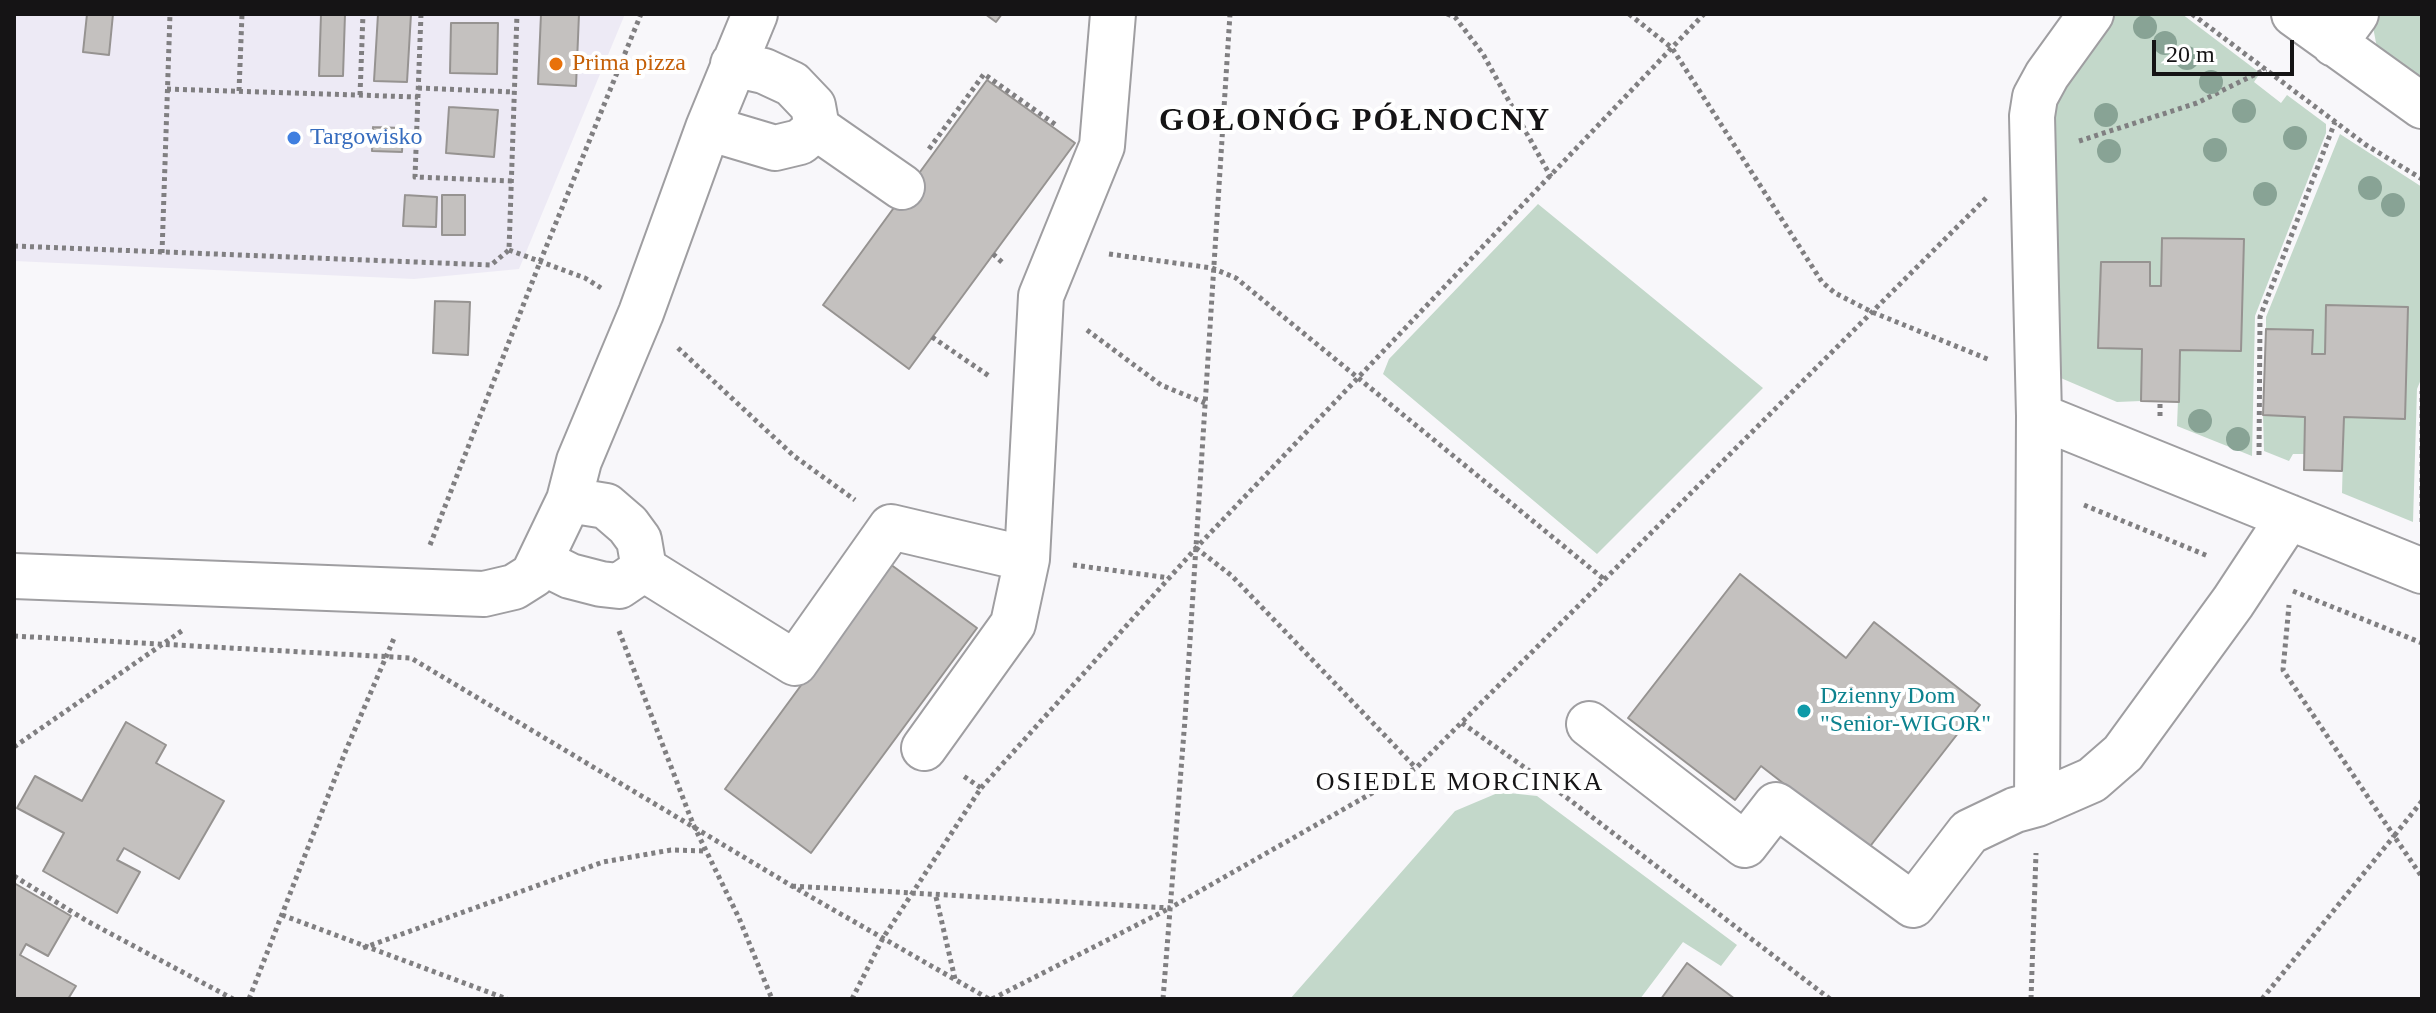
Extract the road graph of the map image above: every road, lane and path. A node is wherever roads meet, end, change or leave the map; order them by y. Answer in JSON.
{"nodes":[{"id":1,"x":170,"y":14,"type":"edge"},
{"id":2,"x":242,"y":14,"type":"edge"},
{"id":3,"x":363,"y":14,"type":"edge"},
{"id":4,"x":421,"y":14,"type":"edge"},
{"id":5,"x":517,"y":14,"type":"edge"},
{"id":6,"x":641,"y":14,"type":"edge"},
{"id":7,"x":755,"y":14,"type":"edge"},
{"id":8,"x":1113,"y":14,"type":"edge"},
{"id":9,"x":1230,"y":14,"type":"edge"},
{"id":10,"x":1447,"y":14,"type":"edge"},
{"id":11,"x":1629,"y":14,"type":"edge"},
{"id":12,"x":1704,"y":14,"type":"edge"},
{"id":13,"x":2091,"y":14,"type":"edge"},
{"id":14,"x":2192,"y":14,"type":"edge"},
{"id":15,"x":2294,"y":14,"type":"edge"},
{"id":16,"x":1456,"y":16,"type":"edge"},
{"id":17,"x":2345,"y":29,"type":"edge"},
{"id":18,"x":1672,"y":48,"type":"junction"},
{"id":19,"x":733,"y":64,"type":"junction"},
{"id":20,"x":2266,"y":69,"type":"junction"},
{"id":21,"x":418,"y":88,"type":"junction"},
{"id":22,"x":167,"y":89,"type":"junction"},
{"id":23,"x":239,"y":91,"type":"junction"},
{"id":24,"x":514,"y":92,"type":"junction"},
{"id":25,"x":360,"y":95,"type":"junction"},
{"id":26,"x":418,"y":97,"type":"junction"},
{"id":27,"x":2422,"y":106,"type":"edge"},
{"id":28,"x":2335,"y":122,"type":"junction"},
{"id":29,"x":708,"y":128,"type":"junction"},
{"id":30,"x":817,"y":128,"type":"junction"},
{"id":31,"x":2032,"y":152,"type":"junction"},
{"id":32,"x":1098,"y":155,"type":"junction"},
{"id":33,"x":1551,"y":177,"type":"junction"},
{"id":34,"x":2422,"y":179,"type":"edge"},
{"id":35,"x":512,"y":181,"type":"junction"},
{"id":36,"x":902,"y":187,"type":"joint"},
{"id":37,"x":14,"y":246,"type":"edge"},
{"id":38,"x":1058,"y":247,"type":"junction"},
{"id":39,"x":509,"y":250,"type":"junction"},
{"id":40,"x":162,"y":253,"type":"junction"},
{"id":41,"x":993,"y":254,"type":"dead end"},
{"id":42,"x":540,"y":262,"type":"junction"},
{"id":43,"x":1212,"y":268,"type":"junction"},
{"id":44,"x":1041,"y":296,"type":"junction"},
{"id":45,"x":1872,"y":312,"type":"junction"},
{"id":46,"x":641,"y":313,"type":"junction"},
{"id":47,"x":932,"y":337,"type":"dead end"},
{"id":48,"x":1356,"y":377,"type":"junction"},
{"id":49,"x":2422,"y":391,"type":"edge"},
{"id":50,"x":2039,"y":398,"type":"junction"},
{"id":51,"x":1205,"y":403,"type":"junction"},
{"id":52,"x":1033,"y":406,"type":"junction"},
{"id":53,"x":2039,"y":486,"type":"junction"},
{"id":54,"x":2246,"y":499,"type":"junction"},
{"id":55,"x":569,"y":500,"type":"junction"},
{"id":56,"x":2289,"y":517,"type":"junction"},
{"id":57,"x":891,"y":527,"type":"junction"},
{"id":58,"x":1196,"y":548,"type":"junction"},
{"id":59,"x":2210,"y":556,"type":"dead end"},
{"id":60,"x":1027,"y":559,"type":"junction"},
{"id":61,"x":540,"y":561,"type":"junction"},
{"id":62,"x":2415,"y":568,"type":"edge"},
{"id":63,"x":644,"y":569,"type":"junction"},
{"id":64,"x":14,"y":576,"type":"edge"},
{"id":65,"x":1171,"y":578,"type":"junction"},
{"id":66,"x":1605,"y":580,"type":"junction"},
{"id":67,"x":601,"y":584,"type":"junction"},
{"id":68,"x":412,"y":591,"type":"junction"},
{"id":69,"x":190,"y":626,"type":"dead end"},
{"id":70,"x":14,"y":636,"type":"edge"},
{"id":71,"x":163,"y":642,"type":"junction"},
{"id":72,"x":2422,"y":643,"type":"edge"},
{"id":73,"x":387,"y":655,"type":"junction"},
{"id":74,"x":1462,"y":723,"type":"junction"},
{"id":75,"x":1589,"y":724,"type":"dead end"},
{"id":76,"x":14,"y":747,"type":"edge"},
{"id":77,"x":924,"y":748,"type":"joint"},
{"id":78,"x":1416,"y":768,"type":"junction"},
{"id":79,"x":981,"y":788,"type":"junction"},
{"id":80,"x":2422,"y":801,"type":"edge"},
{"id":81,"x":2037,"y":804,"type":"junction"},
{"id":82,"x":693,"y":824,"type":"junction"},
{"id":83,"x":2394,"y":836,"type":"junction"},
{"id":84,"x":707,"y":851,"type":"junction"},
{"id":85,"x":14,"y":876,"type":"edge"},
{"id":86,"x":2422,"y":877,"type":"edge"},
{"id":87,"x":792,"y":886,"type":"junction"},
{"id":88,"x":914,"y":894,"type":"junction"},
{"id":89,"x":936,"y":897,"type":"junction"},
{"id":90,"x":1170,"y":908,"type":"junction"},
{"id":91,"x":282,"y":915,"type":"junction"},
{"id":92,"x":883,"y":938,"type":"junction"},
{"id":93,"x":363,"y":948,"type":"junction"},
{"id":94,"x":955,"y":979,"type":"junction"},
{"id":95,"x":233,"y":999,"type":"edge"},
{"id":96,"x":249,"y":999,"type":"edge"},
{"id":97,"x":507,"y":999,"type":"edge"},
{"id":98,"x":772,"y":999,"type":"edge"},
{"id":99,"x":852,"y":999,"type":"edge"},
{"id":100,"x":990,"y":999,"type":"edge"},
{"id":101,"x":1163,"y":999,"type":"edge"},
{"id":102,"x":1830,"y":999,"type":"edge"},
{"id":103,"x":2031,"y":999,"type":"edge"},
{"id":104,"x":2262,"y":999,"type":"edge"}],
"edges":[{"from":1,"to":22,"type":"path"},
{"from":2,"to":23,"type":"path"},
{"from":3,"to":25,"type":"path"},
{"from":4,"to":21,"type":"path"},
{"from":5,"to":24,"type":"path"},
{"from":6,"to":42,"type":"path"},
{"from":7,"to":19,"type":"street"},
{"from":8,"to":32,"type":"street"},
{"from":9,"to":43,"type":"path"},
{"from":10,"to":16,"type":"path"},
{"from":11,"to":18,"type":"path"},
{"from":12,"to":18,"type":"path"},
{"from":13,"to":31,"type":"street"},
{"from":14,"to":20,"type":"path"},
{"from":15,"to":17,"type":"street"},
{"from":16,"to":33,"type":"path"},
{"from":17,"to":27,"type":"street"},
{"from":18,"to":33,"type":"path"},
{"from":18,"to":45,"type":"path"},
{"from":19,"to":29,"type":"street"},
{"from":19,"to":30,"type":"street"},
{"from":20,"to":28,"type":"path"},
{"from":20,"to":31,"type":"path"},
{"from":21,"to":24,"type":"path"},
{"from":21,"to":26,"type":"path"},
{"from":22,"to":23,"type":"path"},
{"from":22,"to":40,"type":"path"},
{"from":23,"to":25,"type":"path"},
{"from":24,"to":35,"type":"path"},
{"from":25,"to":26,"type":"path"},
{"from":26,"to":35,"type":"path"},
{"from":28,"to":34,"type":"path"},
{"from":28,"to":54,"type":"path"},
{"from":29,"to":30,"type":"street"},
{"from":29,"to":46,"type":"street"},
{"from":30,"to":36,"type":"street"},
{"from":31,"to":45,"type":"path"},
{"from":31,"to":50,"type":"street"},
{"from":32,"to":36,"type":"path"},
{"from":32,"to":38,"type":"street"},
{"from":33,"to":48,"type":"path"},
{"from":35,"to":39,"type":"path"},
{"from":37,"to":40,"type":"path"},
{"from":38,"to":43,"type":"path"},
{"from":38,"to":44,"type":"street"},
{"from":39,"to":40,"type":"path"},
{"from":39,"to":42,"type":"path"},
{"from":41,"to":44,"type":"path"},
{"from":42,"to":46,"type":"path"},
{"from":42,"to":68,"type":"path"},
{"from":43,"to":48,"type":"path"},
{"from":43,"to":51,"type":"path"},
{"from":44,"to":51,"type":"path"},
{"from":44,"to":52,"type":"street"},
{"from":45,"to":50,"type":"path"},
{"from":45,"to":66,"type":"path"},
{"from":46,"to":55,"type":"street"},
{"from":46,"to":57,"type":"path"},
{"from":47,"to":52,"type":"path"},
{"from":48,"to":58,"type":"path"},
{"from":48,"to":66,"type":"path"},
{"from":49,"to":62,"type":"path"},
{"from":50,"to":53,"type":"street"},
{"from":50,"to":54,"type":"street"},
{"from":51,"to":58,"type":"path"},
{"from":52,"to":60,"type":"street"},
{"from":53,"to":59,"type":"path"},
{"from":53,"to":81,"type":"street"},
{"from":54,"to":56,"type":"street"},
{"from":55,"to":61,"type":"street"},
{"from":55,"to":63,"type":"street"},
{"from":56,"to":62,"type":"street"},
{"from":56,"to":81,"type":"street"},
{"from":57,"to":60,"type":"street"},
{"from":57,"to":63,"type":"street"},
{"from":58,"to":65,"type":"path"},
{"from":58,"to":78,"type":"path"},
{"from":58,"to":90,"type":"path"},
{"from":60,"to":65,"type":"path"},
{"from":60,"to":77,"type":"street"},
{"from":61,"to":67,"type":"street"},
{"from":61,"to":68,"type":"street"},
{"from":63,"to":67,"type":"street"},
{"from":64,"to":68,"type":"street"},
{"from":65,"to":79,"type":"path"},
{"from":66,"to":74,"type":"path"},
{"from":67,"to":82,"type":"path"},
{"from":68,"to":73,"type":"path"},
{"from":69,"to":71,"type":"path"},
{"from":70,"to":71,"type":"path"},
{"from":71,"to":73,"type":"path"},
{"from":71,"to":76,"type":"path"},
{"from":72,"to":83,"type":"path"},
{"from":73,"to":82,"type":"path"},
{"from":73,"to":91,"type":"path"},
{"from":74,"to":78,"type":"path"},
{"from":74,"to":102,"type":"path"},
{"from":75,"to":81,"type":"street"},
{"from":77,"to":79,"type":"path"},
{"from":78,"to":90,"type":"path"},
{"from":79,"to":88,"type":"path"},
{"from":80,"to":83,"type":"path"},
{"from":81,"to":103,"type":"path"},
{"from":82,"to":84,"type":"path"},
{"from":82,"to":87,"type":"path"},
{"from":83,"to":86,"type":"path"},
{"from":83,"to":104,"type":"path"},
{"from":84,"to":93,"type":"path"},
{"from":84,"to":98,"type":"path"},
{"from":85,"to":95,"type":"path"},
{"from":87,"to":88,"type":"path"},
{"from":87,"to":92,"type":"path"},
{"from":88,"to":89,"type":"path"},
{"from":88,"to":92,"type":"path"},
{"from":89,"to":90,"type":"path"},
{"from":89,"to":94,"type":"path"},
{"from":90,"to":100,"type":"path"},
{"from":90,"to":101,"type":"path"},
{"from":91,"to":93,"type":"path"},
{"from":91,"to":96,"type":"path"},
{"from":92,"to":94,"type":"path"},
{"from":92,"to":99,"type":"path"},
{"from":93,"to":97,"type":"path"},
{"from":94,"to":100,"type":"path"}]}
